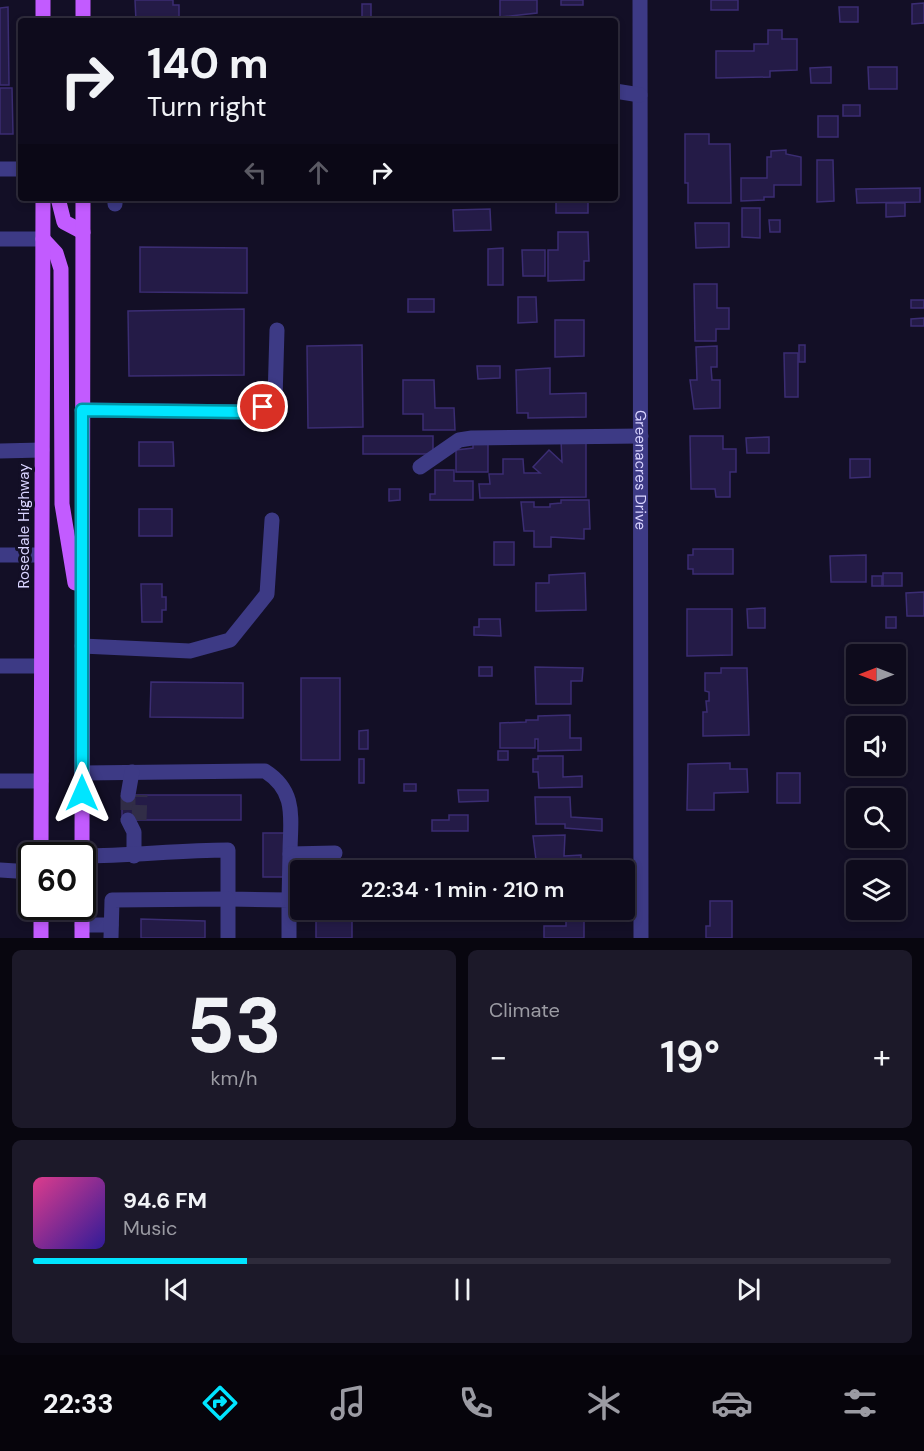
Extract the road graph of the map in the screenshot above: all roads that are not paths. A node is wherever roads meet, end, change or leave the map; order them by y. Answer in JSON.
{"nodes":[{"id":1,"x":43,"y":0,"type":"edge"},
{"id":2,"x":82,"y":0,"type":"edge"},
{"id":3,"x":640,"y":0,"type":"edge"},
{"id":4,"x":43,"y":18,"type":"edge"},
{"id":5,"x":82,"y":18,"type":"edge"},
{"id":6,"x":618,"y":91,"type":"edge"},
{"id":7,"x":640,"y":95,"type":"junction"},
{"id":8,"x":0,"y":169,"type":"edge"},
{"id":9,"x":18,"y":169,"type":"edge"},
{"id":10,"x":43,"y":201,"type":"edge"},
{"id":11,"x":59,"y":201,"type":"edge"},
{"id":12,"x":83,"y":201,"type":"edge"},
{"id":13,"x":83,"y":232,"type":"junction"},
{"id":14,"x":0,"y":239,"type":"edge"},
{"id":15,"x":43,"y":239,"type":"junction"},
{"id":16,"x":277,"y":330,"type":"dead end"},
{"id":17,"x":82,"y":410,"type":"junction"},
{"id":18,"x":641,"y":436,"type":"junction"},
{"id":19,"x":0,"y":450,"type":"edge"},
{"id":20,"x":42,"y":450,"type":"junction"},
{"id":21,"x":420,"y":467,"type":"dead end"},
{"id":22,"x":272,"y":520,"type":"dead end"},
{"id":23,"x":0,"y":555,"type":"edge"},
{"id":24,"x":41,"y":555,"type":"junction"},
{"id":25,"x":82,"y":640,"type":"junction"},
{"id":26,"x":0,"y":666,"type":"edge"},
{"id":27,"x":41,"y":666,"type":"junction"},
{"id":28,"x":82,"y":773,"type":"junction"},
{"id":29,"x":132,"y":774,"type":"junction"},
{"id":30,"x":0,"y":781,"type":"edge"},
{"id":31,"x":41,"y":781,"type":"junction"},
{"id":32,"x":134,"y":795,"type":"tunnel mouth"},
{"id":33,"x":134,"y":824,"type":"tunnel mouth"},
{"id":34,"x":41,"y":842,"type":"edge"},
{"id":35,"x":82,"y":842,"type":"edge"},
{"id":36,"x":335,"y":853,"type":"dead end"},
{"id":37,"x":290,"y":854,"type":"junction"},
{"id":38,"x":96,"y":855,"type":"edge"},
{"id":39,"x":134,"y":856,"type":"junction"},
{"id":40,"x":290,"y":860,"type":"edge"},
{"id":41,"x":0,"y":870,"type":"edge"},
{"id":42,"x":18,"y":871,"type":"edge"},
{"id":43,"x":228,"y":899,"type":"junction"},
{"id":44,"x":290,"y":900,"type":"joint"},
{"id":45,"x":41,"y":920,"type":"edge"},
{"id":46,"x":82,"y":931,"type":"edge"},
{"id":47,"x":111,"y":932,"type":"edge"},
{"id":48,"x":41,"y":938,"type":"edge"},
{"id":49,"x":228,"y":938,"type":"edge"},
{"id":50,"x":289,"y":938,"type":"edge"},
{"id":51,"x":641,"y":938,"type":"edge"}],
"edges":[{"from":1,"to":4,"type":"main road"},
{"from":2,"to":5,"type":"main road"},
{"from":3,"to":7,"type":"street","name":"Greenacres Drive"},
{"from":6,"to":7,"type":"street"},
{"from":7,"to":18,"type":"street","name":"Greenacres Drive"},
{"from":8,"to":9,"type":"street"},
{"from":10,"to":15,"type":"main road","name":"Rosedale Highway"},
{"from":11,"to":13,"type":"main road"},
{"from":12,"to":13,"type":"main road"},
{"from":13,"to":17,"type":"main road"},
{"from":14,"to":15,"type":"street"},
{"from":15,"to":20,"type":"main road","name":"Rosedale Highway"},
{"from":15,"to":25,"type":"main road"},
{"from":16,"to":17,"type":"street"},
{"from":17,"to":25,"type":"main road"},
{"from":18,"to":21,"type":"street"},
{"from":18,"to":51,"type":"street","name":"Greenacres Drive"},
{"from":19,"to":20,"type":"street"},
{"from":20,"to":24,"type":"main road","name":"Rosedale Highway"},
{"from":22,"to":25,"type":"street"},
{"from":23,"to":24,"type":"street"},
{"from":24,"to":27,"type":"main road","name":"Rosedale Highway"},
{"from":25,"to":28,"type":"main road"},
{"from":26,"to":27,"type":"street"},
{"from":27,"to":31,"type":"main road","name":"Rosedale Highway"},
{"from":28,"to":29,"type":"street"},
{"from":28,"to":35,"type":"main road"},
{"from":29,"to":32,"type":"street"},
{"from":29,"to":37,"type":"street"},
{"from":30,"to":31,"type":"street"},
{"from":31,"to":34,"type":"main road","name":"Rosedale Highway"},
{"from":33,"to":39,"type":"street"},
{"from":36,"to":37,"type":"street"},
{"from":37,"to":40,"type":"street"},
{"from":38,"to":39,"type":"street"},
{"from":39,"to":43,"type":"street"},
{"from":41,"to":42,"type":"street"},
{"from":43,"to":44,"type":"street"},
{"from":43,"to":47,"type":"street"},
{"from":43,"to":49,"type":"street"},
{"from":44,"to":50,"type":"street"},
{"from":45,"to":48,"type":"main road"},
{"from":46,"to":47,"type":"street"}]}
